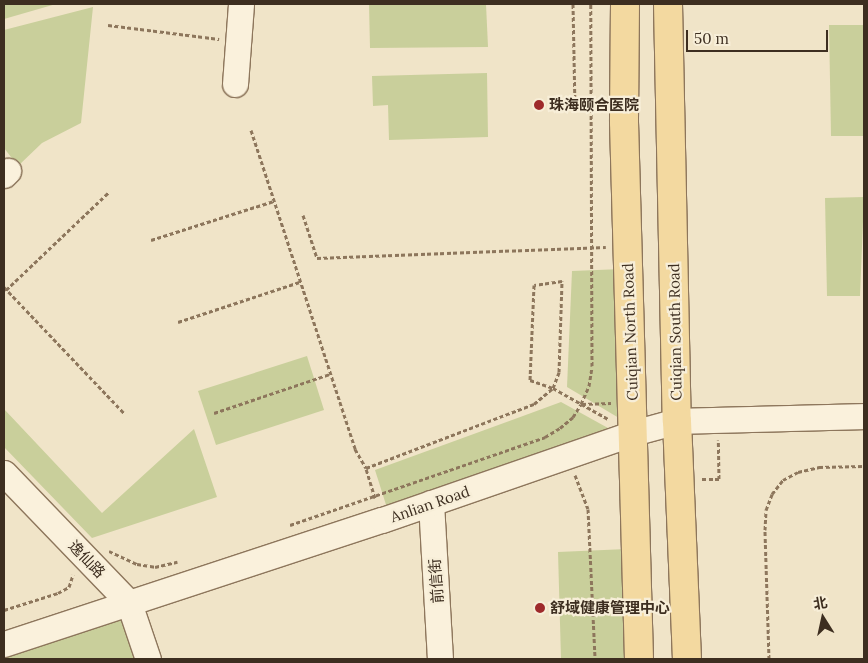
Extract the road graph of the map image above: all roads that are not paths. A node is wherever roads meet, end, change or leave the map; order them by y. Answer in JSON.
{"nodes":[{"id":1,"x":241,"y":4,"type":"edge"},
{"id":2,"x":625,"y":4,"type":"edge"},
{"id":3,"x":668,"y":4,"type":"edge"},
{"id":4,"x":235,"y":84,"type":"dead end"},
{"id":5,"x":864,"y":416,"type":"edge"},
{"id":6,"x":677,"y":421,"type":"junction"},
{"id":7,"x":624,"y":428,"type":"junction"},
{"id":8,"x":4,"y":473,"type":"edge"},
{"id":9,"x":431,"y":503,"type":"junction"},
{"id":10,"x":129,"y":603,"type":"junction"},
{"id":11,"x":4,"y":644,"type":"edge"},
{"id":12,"x":148,"y":659,"type":"edge"},
{"id":13,"x":440,"y":659,"type":"edge"},
{"id":14,"x":638,"y":659,"type":"edge"},
{"id":15,"x":687,"y":659,"type":"edge"}],
"edges":[{"from":1,"to":4,"type":"street"},
{"from":2,"to":7,"type":"main road","name":"Cuiqian North Road"},
{"from":3,"to":6,"type":"main road","name":"Cuiqian South Road"},
{"from":5,"to":6,"type":"street","name":"Anlian Road"},
{"from":6,"to":7,"type":"street","name":"Anlian Road"},
{"from":6,"to":15,"type":"main road","name":"Cuiqian South Road"},
{"from":7,"to":9,"type":"street","name":"Anlian Road"},
{"from":7,"to":14,"type":"main road","name":"Cuiqian North Road"},
{"from":8,"to":10,"type":"street","name":"逸仙路"},
{"from":9,"to":10,"type":"street","name":"Anlian Road"},
{"from":9,"to":13,"type":"street","name":"前信街"},
{"from":10,"to":11,"type":"street","name":"Anlian Road"},
{"from":10,"to":12,"type":"street","name":"逸仙路"}]}
